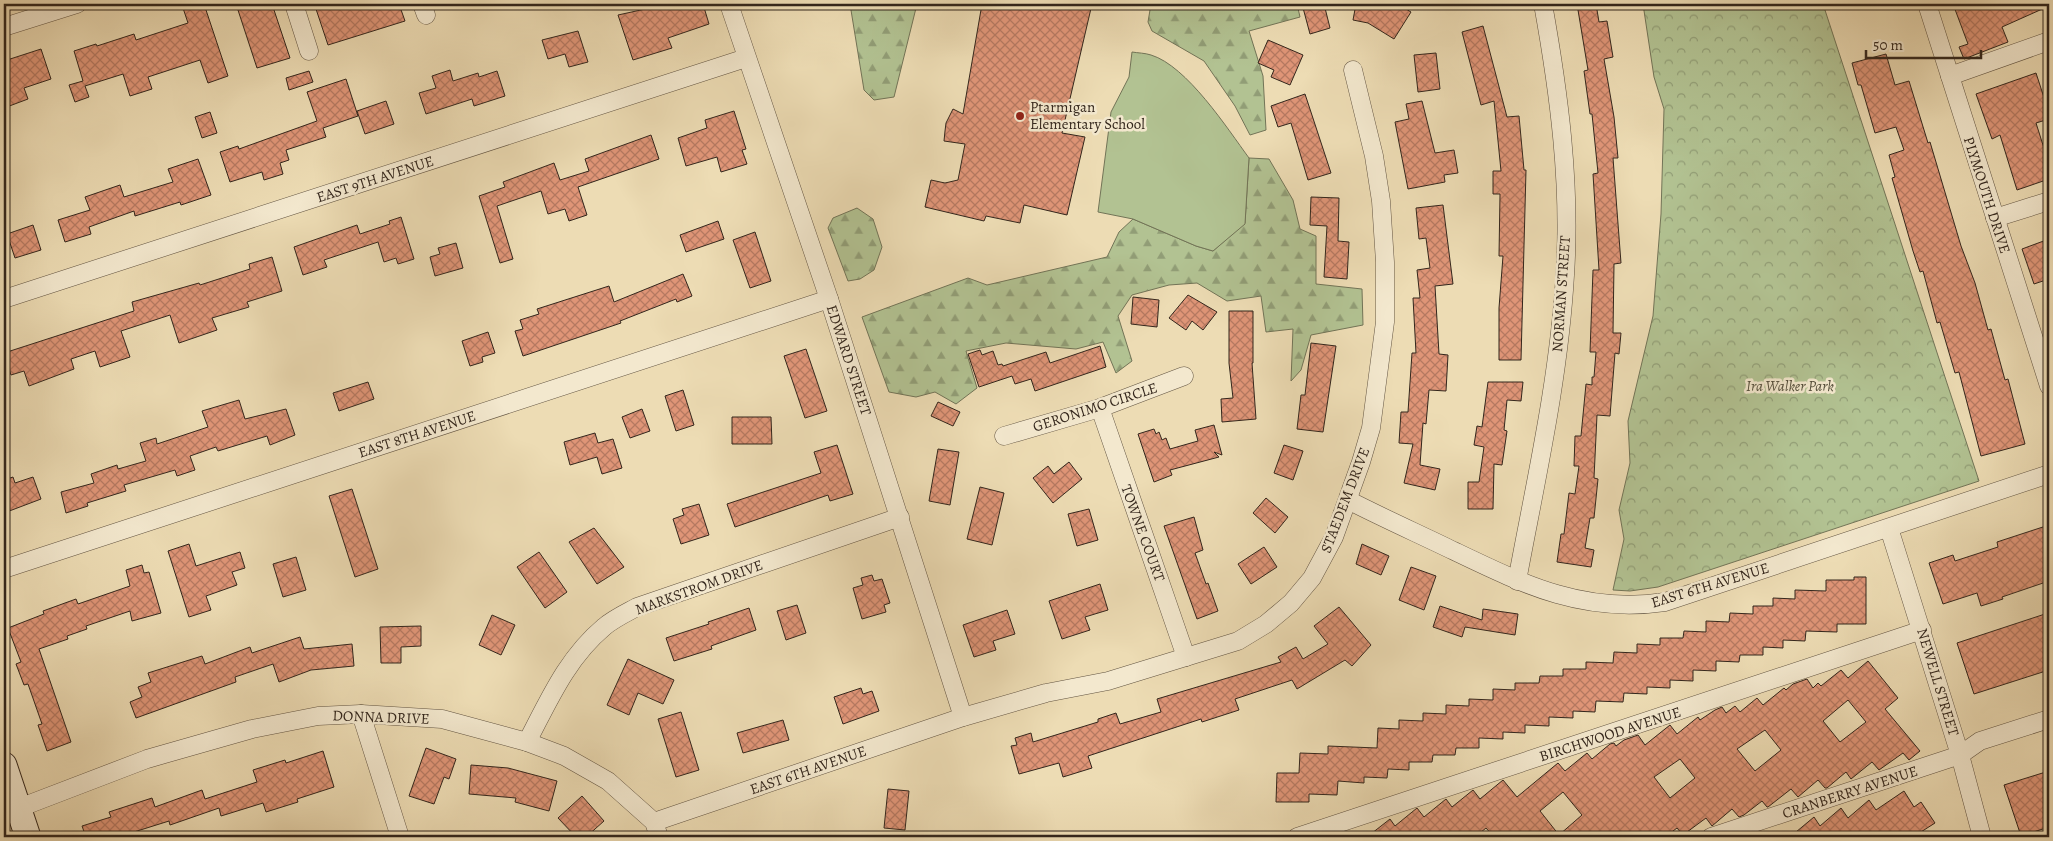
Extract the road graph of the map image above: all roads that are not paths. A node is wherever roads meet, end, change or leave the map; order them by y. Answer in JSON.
{"nodes":[{"id":1,"x":77,"y":4,"type":"edge"},
{"id":2,"x":294,"y":4,"type":"edge"},
{"id":3,"x":728,"y":4,"type":"edge"},
{"id":4,"x":1543,"y":4,"type":"edge"},
{"id":5,"x":1927,"y":4,"type":"edge"},
{"id":6,"x":4,"y":27,"type":"edge"},
{"id":7,"x":2049,"y":40,"type":"edge"},
{"id":8,"x":309,"y":51,"type":"dead end"},
{"id":9,"x":746,"y":58,"type":"junction"},
{"id":10,"x":1353,"y":70,"type":"dead end"},
{"id":11,"x":1950,"y":76,"type":"junction"},
{"id":12,"x":2049,"y":201,"type":"edge"},
{"id":13,"x":1994,"y":218,"type":"junction"},
{"id":14,"x":4,"y":299,"type":"edge"},
{"id":15,"x":830,"y":299,"type":"junction"},
{"id":16,"x":2046,"y":367,"type":"edge"},
{"id":17,"x":1184,"y":376,"type":"dead end"},
{"id":18,"x":2049,"y":386,"type":"edge"},
{"id":19,"x":1100,"y":408,"type":"junction"},
{"id":20,"x":1004,"y":436,"type":"dead end"},
{"id":21,"x":2049,"y":474,"type":"edge"},
{"id":22,"x":1348,"y":500,"type":"junction"},
{"id":23,"x":900,"y":517,"type":"junction"},
{"id":24,"x":1889,"y":528,"type":"junction"},
{"id":25,"x":4,"y":569,"type":"edge"},
{"id":26,"x":1517,"y":581,"type":"junction"},
{"id":27,"x":1922,"y":630,"type":"junction"},
{"id":28,"x":1186,"y":657,"type":"junction"},
{"id":29,"x":361,"y":714,"type":"junction"},
{"id":30,"x":963,"y":717,"type":"junction"},
{"id":31,"x":2049,"y":719,"type":"edge"},
{"id":32,"x":527,"y":742,"type":"junction"},
{"id":33,"x":1960,"y":756,"type":"junction"},
{"id":34,"x":4,"y":764,"type":"edge"},
{"id":35,"x":19,"y":808,"type":"junction"},
{"id":36,"x":656,"y":830,"type":"edge"},
{"id":37,"x":28,"y":837,"type":"edge"},
{"id":38,"x":400,"y":837,"type":"edge"},
{"id":39,"x":1297,"y":837,"type":"edge"},
{"id":40,"x":1711,"y":837,"type":"edge"},
{"id":41,"x":1982,"y":837,"type":"edge"}],
"edges":[{"from":1,"to":6,"type":"street"},
{"from":2,"to":8,"type":"street"},
{"from":3,"to":9,"type":"street","name":"EDWARD STREET"},
{"from":4,"to":26,"type":"street","name":"NORMAN STREET"},
{"from":5,"to":11,"type":"street","name":"PLYMOUTH DRIVE"},
{"from":7,"to":11,"type":"street"},
{"from":9,"to":14,"type":"street","name":"EAST 9TH AVENUE"},
{"from":9,"to":15,"type":"street","name":"EDWARD STREET"},
{"from":10,"to":22,"type":"street","name":"STAEDEM DRIVE"},
{"from":11,"to":13,"type":"street","name":"PLYMOUTH DRIVE"},
{"from":12,"to":13,"type":"street"},
{"from":13,"to":16,"type":"street","name":"PLYMOUTH DRIVE"},
{"from":15,"to":23,"type":"street","name":"EDWARD STREET"},
{"from":15,"to":25,"type":"street","name":"EAST 8TH AVENUE"},
{"from":16,"to":18,"type":"street","name":"PLYMOUTH DRIVE"},
{"from":17,"to":19,"type":"street","name":"GERONIMO CIRCLE"},
{"from":19,"to":20,"type":"street","name":"GERONIMO CIRCLE"},
{"from":19,"to":28,"type":"street","name":"TOWNE COURT"},
{"from":21,"to":24,"type":"street","name":"EAST 6TH AVENUE"},
{"from":22,"to":26,"type":"street","name":"EAST 6TH AVENUE"},
{"from":22,"to":28,"type":"street","name":"STAEDEM DRIVE"},
{"from":23,"to":30,"type":"street","name":"EDWARD STREET"},
{"from":23,"to":32,"type":"street","name":"MARKSTROM DRIVE"},
{"from":24,"to":26,"type":"street","name":"EAST 6TH AVENUE"},
{"from":24,"to":27,"type":"street","name":"NEWELL STREET"},
{"from":27,"to":33,"type":"street","name":"NEWELL STREET"},
{"from":27,"to":39,"type":"street","name":"BIRCHWOOD AVENUE"},
{"from":28,"to":30,"type":"street","name":"STAEDEM DRIVE"},
{"from":29,"to":32,"type":"street","name":"DONNA DRIVE"},
{"from":29,"to":35,"type":"street","name":"DONNA DRIVE"},
{"from":29,"to":38,"type":"street"},
{"from":30,"to":36,"type":"street","name":"EAST 6TH AVENUE"},
{"from":31,"to":33,"type":"street","name":"CRANBERRY AVENUE"},
{"from":32,"to":36,"type":"street","name":"DONNA DRIVE"},
{"from":33,"to":40,"type":"street","name":"CRANBERRY AVENUE"},
{"from":33,"to":41,"type":"street","name":"NEWELL STREET"},
{"from":34,"to":35,"type":"street"},
{"from":35,"to":37,"type":"street"}]}
